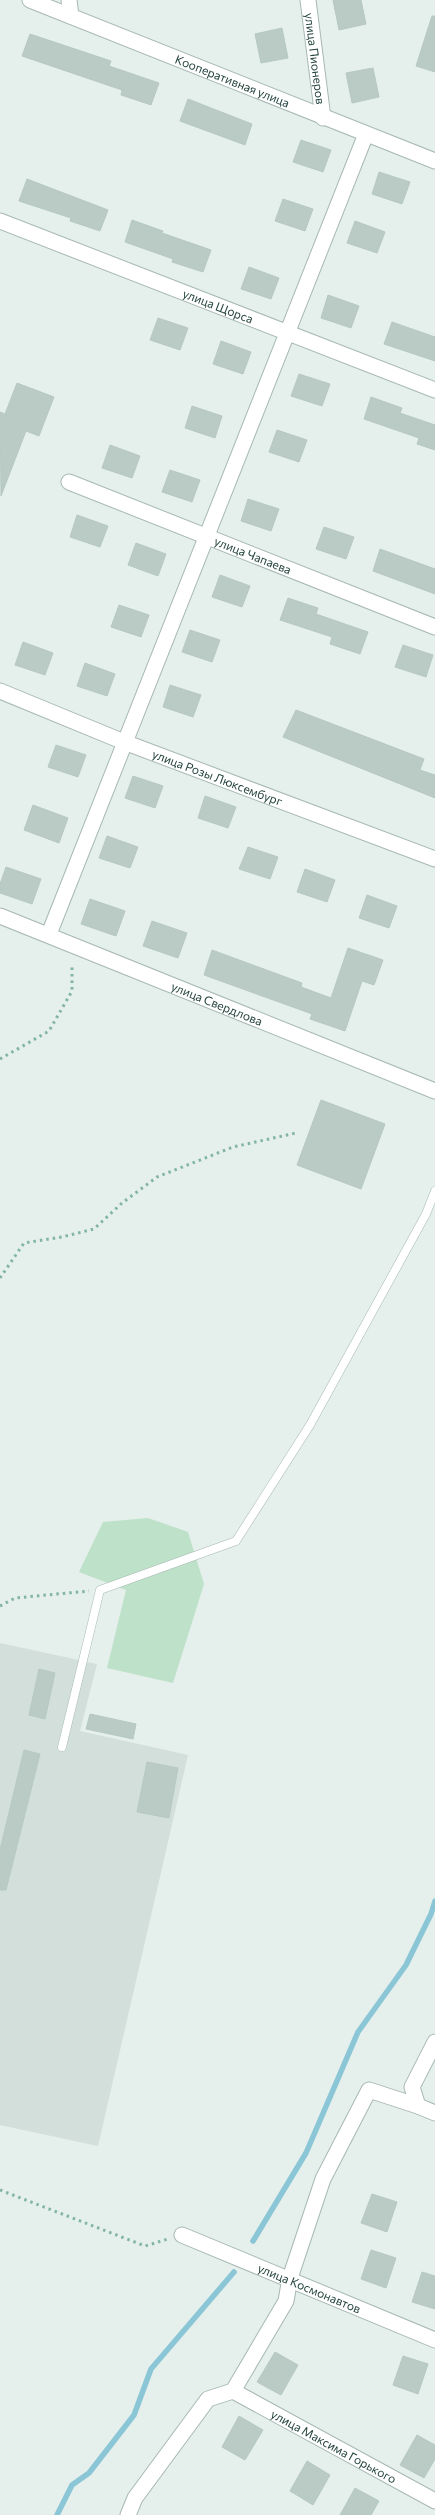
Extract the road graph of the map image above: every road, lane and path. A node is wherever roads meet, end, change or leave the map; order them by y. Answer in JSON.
{"nodes":[{"id":1,"x":30,"y":0,"type":"edge"},
{"id":2,"x":69,"y":0,"type":"edge"},
{"id":3,"x":308,"y":0,"type":"edge"},
{"id":4,"x":71,"y":16,"type":"junction"},
{"id":5,"x":323,"y":118,"type":"junction"},
{"id":6,"x":366,"y":134,"type":"junction"},
{"id":7,"x":435,"y":161,"type":"edge"},
{"id":8,"x":0,"y":221,"type":"edge"},
{"id":9,"x":286,"y":334,"type":"junction"},
{"id":10,"x":435,"y":390,"type":"edge"},
{"id":11,"x":69,"y":482,"type":"dead end"},
{"id":12,"x":206,"y":536,"type":"junction"},
{"id":13,"x":435,"y":627,"type":"edge"},
{"id":14,"x":0,"y":691,"type":"edge"},
{"id":15,"x":124,"y":742,"type":"junction"},
{"id":16,"x":435,"y":859,"type":"edge"},
{"id":17,"x":0,"y":916,"type":"edge"},
{"id":18,"x":49,"y":934,"type":"junction"},
{"id":19,"x":69,"y":959,"type":"dead end"},
{"id":20,"x":0,"y":1059,"type":"edge"},
{"id":21,"x":435,"y":1091,"type":"edge"},
{"id":22,"x":296,"y":1133,"type":"dead end"},
{"id":23,"x":435,"y":1191,"type":"edge"},
{"id":24,"x":0,"y":1278,"type":"edge"},
{"id":25,"x":100,"y":1590,"type":"junction"},
{"id":26,"x":1,"y":1604,"type":"edge"},
{"id":27,"x":62,"y":1747,"type":"dead end"},
{"id":28,"x":435,"y":2042,"type":"edge"},
{"id":29,"x":418,"y":2106,"type":"junction"},
{"id":30,"x":435,"y":2113,"type":"edge"},
{"id":31,"x":0,"y":2190,"type":"edge"},
{"id":32,"x":182,"y":2235,"type":"joint"},
{"id":33,"x":290,"y":2278,"type":"junction"},
{"id":34,"x":435,"y":2340,"type":"edge"},
{"id":35,"x":233,"y":2391,"type":"junction"},
{"id":36,"x":435,"y":2501,"type":"edge"},
{"id":37,"x":128,"y":2515,"type":"edge"}],
"edges":[{"from":1,"to":4,"type":"street","name":"Кооперативная улица"},
{"from":2,"to":4,"type":"street"},
{"from":3,"to":5,"type":"street","name":"улица Пионеров"},
{"from":4,"to":5,"type":"street","name":"Кооперативная улица"},
{"from":5,"to":6,"type":"street","name":"Кооперативная улица"},
{"from":6,"to":7,"type":"street","name":"Кооперативная улица"},
{"from":6,"to":9,"type":"street"},
{"from":8,"to":9,"type":"street","name":"улица Щорса"},
{"from":9,"to":10,"type":"street","name":"улица Щорса"},
{"from":9,"to":12,"type":"street"},
{"from":11,"to":12,"type":"street","name":"улица Чапаева"},
{"from":12,"to":13,"type":"street","name":"улица Чапаева"},
{"from":12,"to":15,"type":"street"},
{"from":14,"to":15,"type":"street","name":"улица Розы Люксембург"},
{"from":15,"to":16,"type":"street","name":"улица Розы Люксембург"},
{"from":15,"to":18,"type":"street"},
{"from":17,"to":18,"type":"street","name":"улица Свердлова"},
{"from":18,"to":21,"type":"street","name":"улица Свердлова"},
{"from":19,"to":20,"type":"path"},
{"from":22,"to":24,"type":"path"},
{"from":23,"to":25,"type":"lane"},
{"from":25,"to":26,"type":"path"},
{"from":25,"to":27,"type":"lane"},
{"from":28,"to":29,"type":"street"},
{"from":29,"to":30,"type":"street"},
{"from":29,"to":33,"type":"street"},
{"from":31,"to":32,"type":"path"},
{"from":32,"to":33,"type":"street","name":"улица Космонавтов"},
{"from":33,"to":34,"type":"street","name":"улица Космонавтов"},
{"from":33,"to":35,"type":"street"},
{"from":35,"to":36,"type":"street","name":"улица Максима Горького"},
{"from":35,"to":37,"type":"street"}]}
